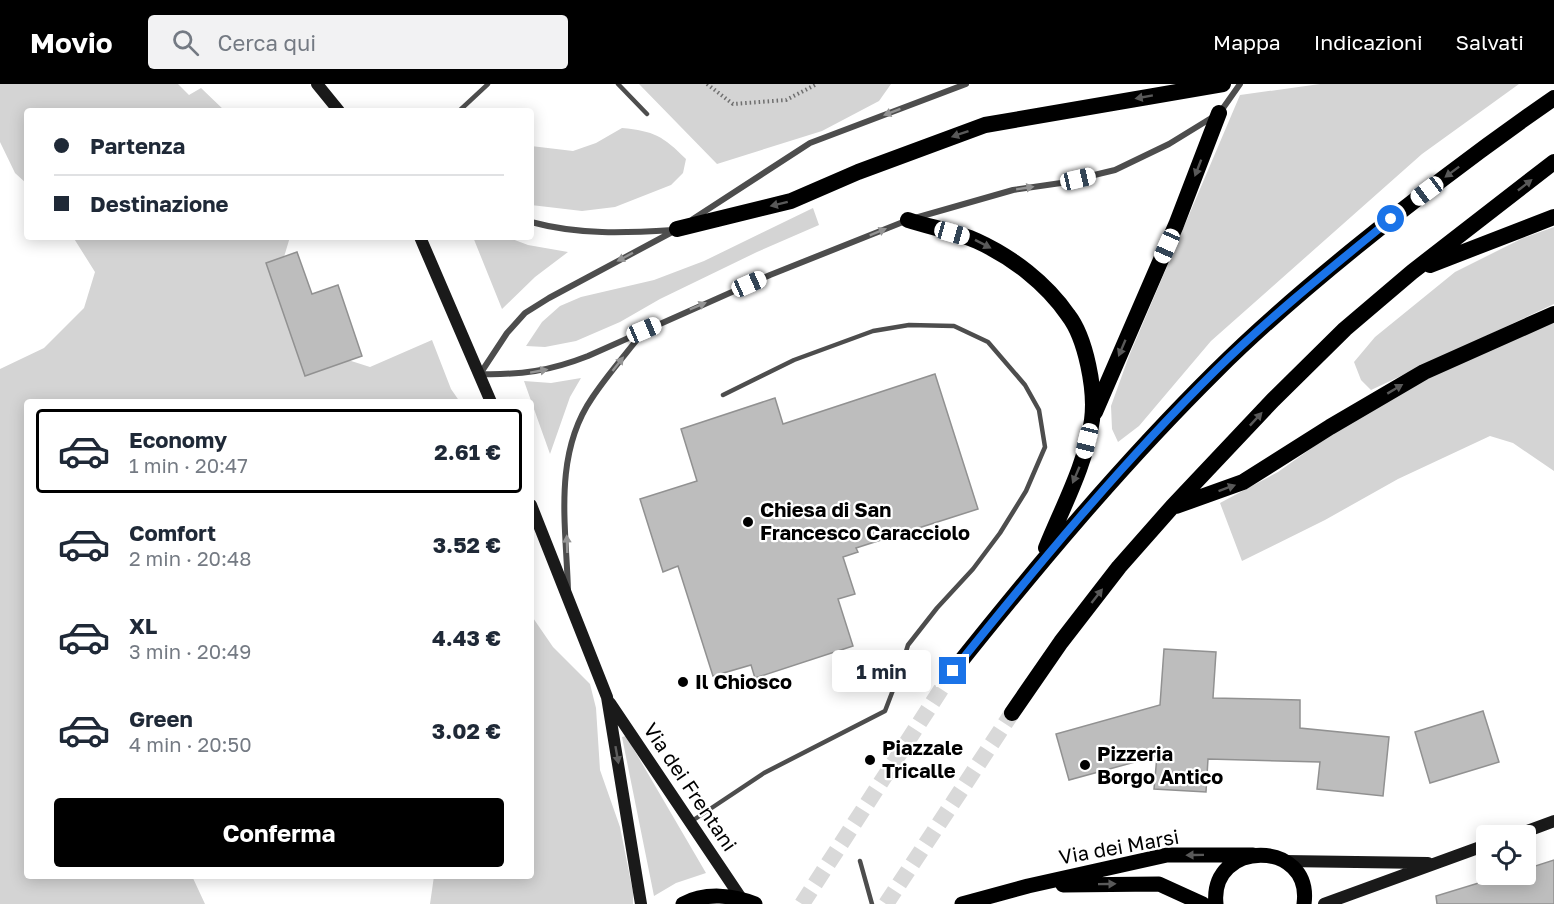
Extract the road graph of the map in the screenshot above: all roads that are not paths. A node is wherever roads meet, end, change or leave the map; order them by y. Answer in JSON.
{"nodes":[{"id":1,"x":317,"y":84,"type":"edge"},
{"id":2,"x":488,"y":84,"type":"edge"},
{"id":3,"x":618,"y":84,"type":"edge"},
{"id":4,"x":966,"y":84,"type":"edge"},
{"id":5,"x":1223,"y":84,"type":"edge"},
{"id":6,"x":1240,"y":84,"type":"edge"},
{"id":7,"x":1554,"y":98,"type":"edge"},
{"id":8,"x":337,"y":108,"type":"edge"},
{"id":9,"x":462,"y":108,"type":"edge"},
{"id":10,"x":1219,"y":113,"type":"junction"},
{"id":11,"x":647,"y":114,"type":"dead end"},
{"id":12,"x":1554,"y":162,"type":"edge"},
{"id":13,"x":1554,"y":217,"type":"edge"},
{"id":14,"x":908,"y":220,"type":"junction"},
{"id":15,"x":534,"y":223,"type":"edge"},
{"id":16,"x":677,"y":230,"type":"junction"},
{"id":17,"x":421,"y":240,"type":"edge"},
{"id":18,"x":1412,"y":272,"type":"junction"},
{"id":19,"x":1554,"y":314,"type":"edge"},
{"id":20,"x":644,"y":330,"type":"junction"},
{"id":21,"x":480,"y":374,"type":"junction"},
{"id":22,"x":723,"y":395,"type":"dead end"},
{"id":23,"x":490,"y":399,"type":"edge"},
{"id":24,"x":1092,"y":418,"type":"junction"},
{"id":25,"x":1172,"y":507,"type":"junction"},
{"id":26,"x":534,"y":513,"type":"edge"},
{"id":27,"x":1040,"y":562,"type":"junction"},
{"id":28,"x":569,"y":603,"type":"junction"},
{"id":29,"x":953,"y":671,"type":"tunnel mouth"},
{"id":30,"x":606,"y":698,"type":"junction"},
{"id":31,"x":1012,"y":713,"type":"tunnel mouth"},
{"id":32,"x":1554,"y":821,"type":"edge"},
{"id":33,"x":690,"y":823,"type":"junction"},
{"id":34,"x":1536,"y":828,"type":"edge"},
{"id":35,"x":1476,"y":849,"type":"edge"},
{"id":36,"x":1253,"y":855,"type":"junction"},
{"id":37,"x":860,"y":861,"type":"dead end"},
{"id":38,"x":1284,"y":861,"type":"junction"},
{"id":39,"x":1435,"y":863,"type":"junction"},
{"id":40,"x":1028,"y":886,"type":"junction"},
{"id":41,"x":748,"y":901,"type":"edge"},
{"id":42,"x":642,"y":904,"type":"edge"},
{"id":43,"x":683,"y":904,"type":"edge"},
{"id":44,"x":872,"y":904,"type":"edge"},
{"id":45,"x":963,"y":904,"type":"edge"},
{"id":46,"x":997,"y":904,"type":"edge"},
{"id":47,"x":1203,"y":904,"type":"edge"},
{"id":48,"x":1216,"y":904,"type":"edge"},
{"id":49,"x":1304,"y":904,"type":"edge"},
{"id":50,"x":1324,"y":904,"type":"edge"}],
"edges":[{"from":1,"to":8,"type":"main road"},
{"from":2,"to":9,"type":"lane"},
{"from":3,"to":11,"type":"lane"},
{"from":4,"to":16,"type":"street","one_way":true},
{"from":5,"to":16,"type":"highway","one_way":true},
{"from":6,"to":10,"type":"street"},
{"from":7,"to":27,"type":"highway","one_way":true},
{"from":14,"to":10,"type":"street","one_way":true},
{"from":10,"to":24,"type":"highway","one_way":true},
{"from":18,"to":12,"type":"highway","one_way":true},
{"from":13,"to":18,"type":"highway"},
{"from":20,"to":14,"type":"street","one_way":true},
{"from":14,"to":24,"type":"highway","one_way":true},
{"from":15,"to":16,"type":"street"},
{"from":16,"to":21,"type":"street","one_way":true},
{"from":17,"to":21,"type":"main road"},
{"from":25,"to":18,"type":"highway","one_way":true},
{"from":25,"to":19,"type":"highway","one_way":true},
{"from":21,"to":20,"type":"street","one_way":true},
{"from":28,"to":20,"type":"street","one_way":true},
{"from":21,"to":23,"type":"main road"},
{"from":22,"to":33,"type":"lane"},
{"from":24,"to":27,"type":"highway","one_way":true},
{"from":31,"to":25,"type":"highway","one_way":true},
{"from":26,"to":28,"type":"main road","name":"Via dei Frentani"},
{"from":27,"to":29,"type":"highway"},
{"from":28,"to":30,"type":"main road","name":"Via dei Frentani"},
{"from":30,"to":33,"type":"main road","name":"Via dei Frentani"},
{"from":30,"to":42,"type":"main road","name":"Via dei Frentani","one_way":true},
{"from":32,"to":34,"type":"main road"},
{"from":33,"to":41,"type":"main road","name":"Via dei Frentani"},
{"from":35,"to":39,"type":"main road"},
{"from":36,"to":38,"type":"main road","name":"Via dei Marsi"},
{"from":36,"to":40,"type":"main road","name":"Via dei Marsi","one_way":true},
{"from":36,"to":48,"type":"main road"},
{"from":37,"to":44,"type":"lane"},
{"from":38,"to":39,"type":"main road"},
{"from":38,"to":49,"type":"main road"},
{"from":39,"to":50,"type":"main road"},
{"from":40,"to":45,"type":"main road","name":"Via dei Marsi"},
{"from":40,"to":46,"type":"main road","name":"Via dei Marsi"},
{"from":40,"to":47,"type":"main road","name":"Via dei Marsi","one_way":true},
{"from":41,"to":43,"type":"main road"}]}
